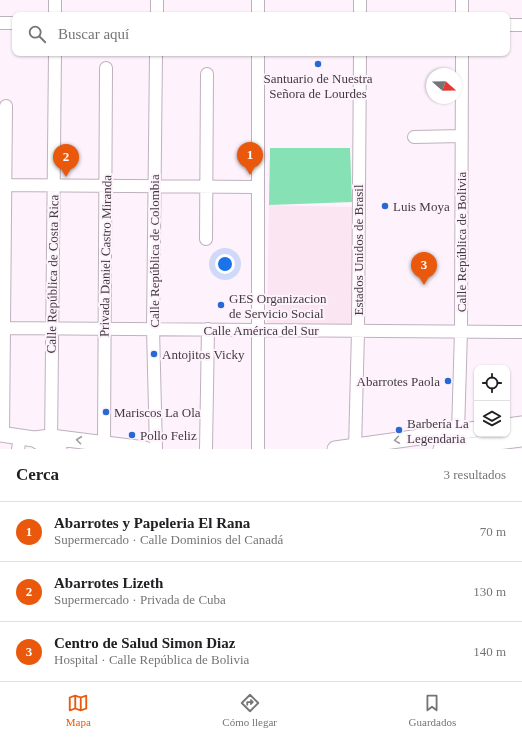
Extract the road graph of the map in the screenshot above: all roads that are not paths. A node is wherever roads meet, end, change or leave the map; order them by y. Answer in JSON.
{"nodes":[{"id":1,"x":55,"y":0,"type":"edge"},
{"id":2,"x":157,"y":0,"type":"edge"},
{"id":3,"x":258,"y":0,"type":"edge"},
{"id":4,"x":360,"y":0,"type":"edge"},
{"id":5,"x":462,"y":0,"type":"edge"},
{"id":6,"x":55,"y":12,"type":"edge"},
{"id":7,"x":156,"y":12,"type":"edge"},
{"id":8,"x":258,"y":12,"type":"edge"},
{"id":9,"x":360,"y":12,"type":"edge"},
{"id":10,"x":462,"y":12,"type":"edge"},
{"id":11,"x":0,"y":23,"type":"edge"},
{"id":12,"x":12,"y":23,"type":"edge"},
{"id":13,"x":510,"y":25,"type":"edge"},
{"id":14,"x":522,"y":25,"type":"edge"},
{"id":15,"x":55,"y":56,"type":"edge"},
{"id":16,"x":156,"y":56,"type":"edge"},
{"id":17,"x":258,"y":56,"type":"edge"},
{"id":18,"x":360,"y":56,"type":"edge"},
{"id":19,"x":462,"y":56,"type":"edge"},
{"id":20,"x":106,"y":68,"type":"dead end"},
{"id":21,"x":207,"y":74,"type":"dead end"},
{"id":22,"x":6,"y":106,"type":"dead end"},
{"id":23,"x":462,"y":136,"type":"junction"},
{"id":24,"x":414,"y":137,"type":"dead end"},
{"id":25,"x":3,"y":185,"type":"edge"},
{"id":26,"x":53,"y":186,"type":"junction"},
{"id":27,"x":106,"y":186,"type":"junction"},
{"id":28,"x":155,"y":186,"type":"junction"},
{"id":29,"x":207,"y":187,"type":"junction"},
{"id":30,"x":258,"y":187,"type":"junction"},
{"id":31,"x":206,"y":239,"type":"dead end"},
{"id":32,"x":2,"y":328,"type":"edge"},
{"id":33,"x":52,"y":328,"type":"junction"},
{"id":34,"x":104,"y":329,"type":"junction"},
{"id":35,"x":154,"y":329,"type":"junction"},
{"id":36,"x":208,"y":329,"type":"junction"},
{"id":37,"x":257,"y":330,"type":"junction"},
{"id":38,"x":358,"y":331,"type":"junction"},
{"id":39,"x":461,"y":331,"type":"junction"},
{"id":40,"x":522,"y":332,"type":"edge"},
{"id":41,"x":522,"y":424,"type":"edge"},
{"id":42,"x":510,"y":426,"type":"edge"},
{"id":43,"x":474,"y":429,"type":"edge"},
{"id":44,"x":458,"y":432,"type":"junction"},
{"id":45,"x":2,"y":435,"type":"edge"},
{"id":46,"x":522,"y":439,"type":"edge"},
{"id":47,"x":24,"y":442,"type":"edge"},
{"id":48,"x":104,"y":443,"type":"junction"},
{"id":49,"x":53,"y":444,"type":"edge"},
{"id":50,"x":355,"y":448,"type":"edge"},
{"id":51,"x":145,"y":449,"type":"edge"},
{"id":52,"x":156,"y":449,"type":"edge"},
{"id":53,"x":206,"y":449,"type":"edge"},
{"id":54,"x":258,"y":449,"type":"edge"},
{"id":55,"x":336,"y":449,"type":"edge"},
{"id":56,"x":441,"y":449,"type":"edge"}],
"edges":[{"from":1,"to":6,"type":"street"},
{"from":2,"to":7,"type":"street"},
{"from":3,"to":8,"type":"street"},
{"from":4,"to":9,"type":"street"},
{"from":5,"to":10,"type":"street"},
{"from":11,"to":12,"type":"street"},
{"from":13,"to":14,"type":"street"},
{"from":15,"to":26,"type":"street","name":"Calle República de Costa Rica"},
{"from":16,"to":28,"type":"street","name":"Calle República de Colombia"},
{"from":17,"to":30,"type":"street"},
{"from":18,"to":38,"type":"street","name":"Estados Unidos de Brasil"},
{"from":19,"to":23,"type":"street","name":"Calle República de Bolivia"},
{"from":20,"to":27,"type":"street","name":"Privada Daniel Castro Miranda"},
{"from":21,"to":29,"type":"street"},
{"from":22,"to":25,"type":"street"},
{"from":23,"to":24,"type":"street"},
{"from":23,"to":39,"type":"street","name":"Calle República de Bolivia"},
{"from":25,"to":26,"type":"street"},
{"from":25,"to":32,"type":"street"},
{"from":26,"to":27,"type":"street"},
{"from":26,"to":33,"type":"street","name":"Calle República de Costa Rica"},
{"from":27,"to":28,"type":"street"},
{"from":27,"to":34,"type":"street","name":"Privada Daniel Castro Miranda"},
{"from":28,"to":29,"type":"street"},
{"from":28,"to":35,"type":"street","name":"Calle República de Colombia"},
{"from":29,"to":30,"type":"street"},
{"from":29,"to":31,"type":"street"},
{"from":30,"to":37,"type":"street"},
{"from":32,"to":33,"type":"street","name":"Calle América del Sur"},
{"from":32,"to":45,"type":"street"},
{"from":33,"to":34,"type":"street","name":"Calle América del Sur"},
{"from":33,"to":49,"type":"street","name":"Calle República de Costa Rica"},
{"from":34,"to":35,"type":"street","name":"Calle América del Sur"},
{"from":34,"to":48,"type":"street","name":"Privada Daniel Castro Miranda"},
{"from":35,"to":36,"type":"street","name":"Calle América del Sur"},
{"from":35,"to":52,"type":"street","name":"Calle República de Colombia"},
{"from":36,"to":37,"type":"street","name":"Calle América del Sur"},
{"from":36,"to":53,"type":"street"},
{"from":37,"to":38,"type":"street","name":"Calle América del Sur"},
{"from":37,"to":54,"type":"street"},
{"from":38,"to":39,"type":"street","name":"Calle América del Sur"},
{"from":38,"to":50,"type":"street","name":"Estados Unidos de Brasil"},
{"from":39,"to":40,"type":"street","name":"Calle América del Sur"},
{"from":39,"to":44,"type":"street","name":"Calle República de Bolivia"},
{"from":41,"to":42,"type":"main road"},
{"from":43,"to":44,"type":"main road"},
{"from":44,"to":50,"type":"main road","one_way":true},
{"from":45,"to":47,"type":"main road"},
{"from":46,"to":56,"type":"main road"},
{"from":47,"to":49,"type":"main road"},
{"from":48,"to":49,"type":"main road","one_way":true},
{"from":48,"to":51,"type":"main road"},
{"from":50,"to":55,"type":"main road"}]}
